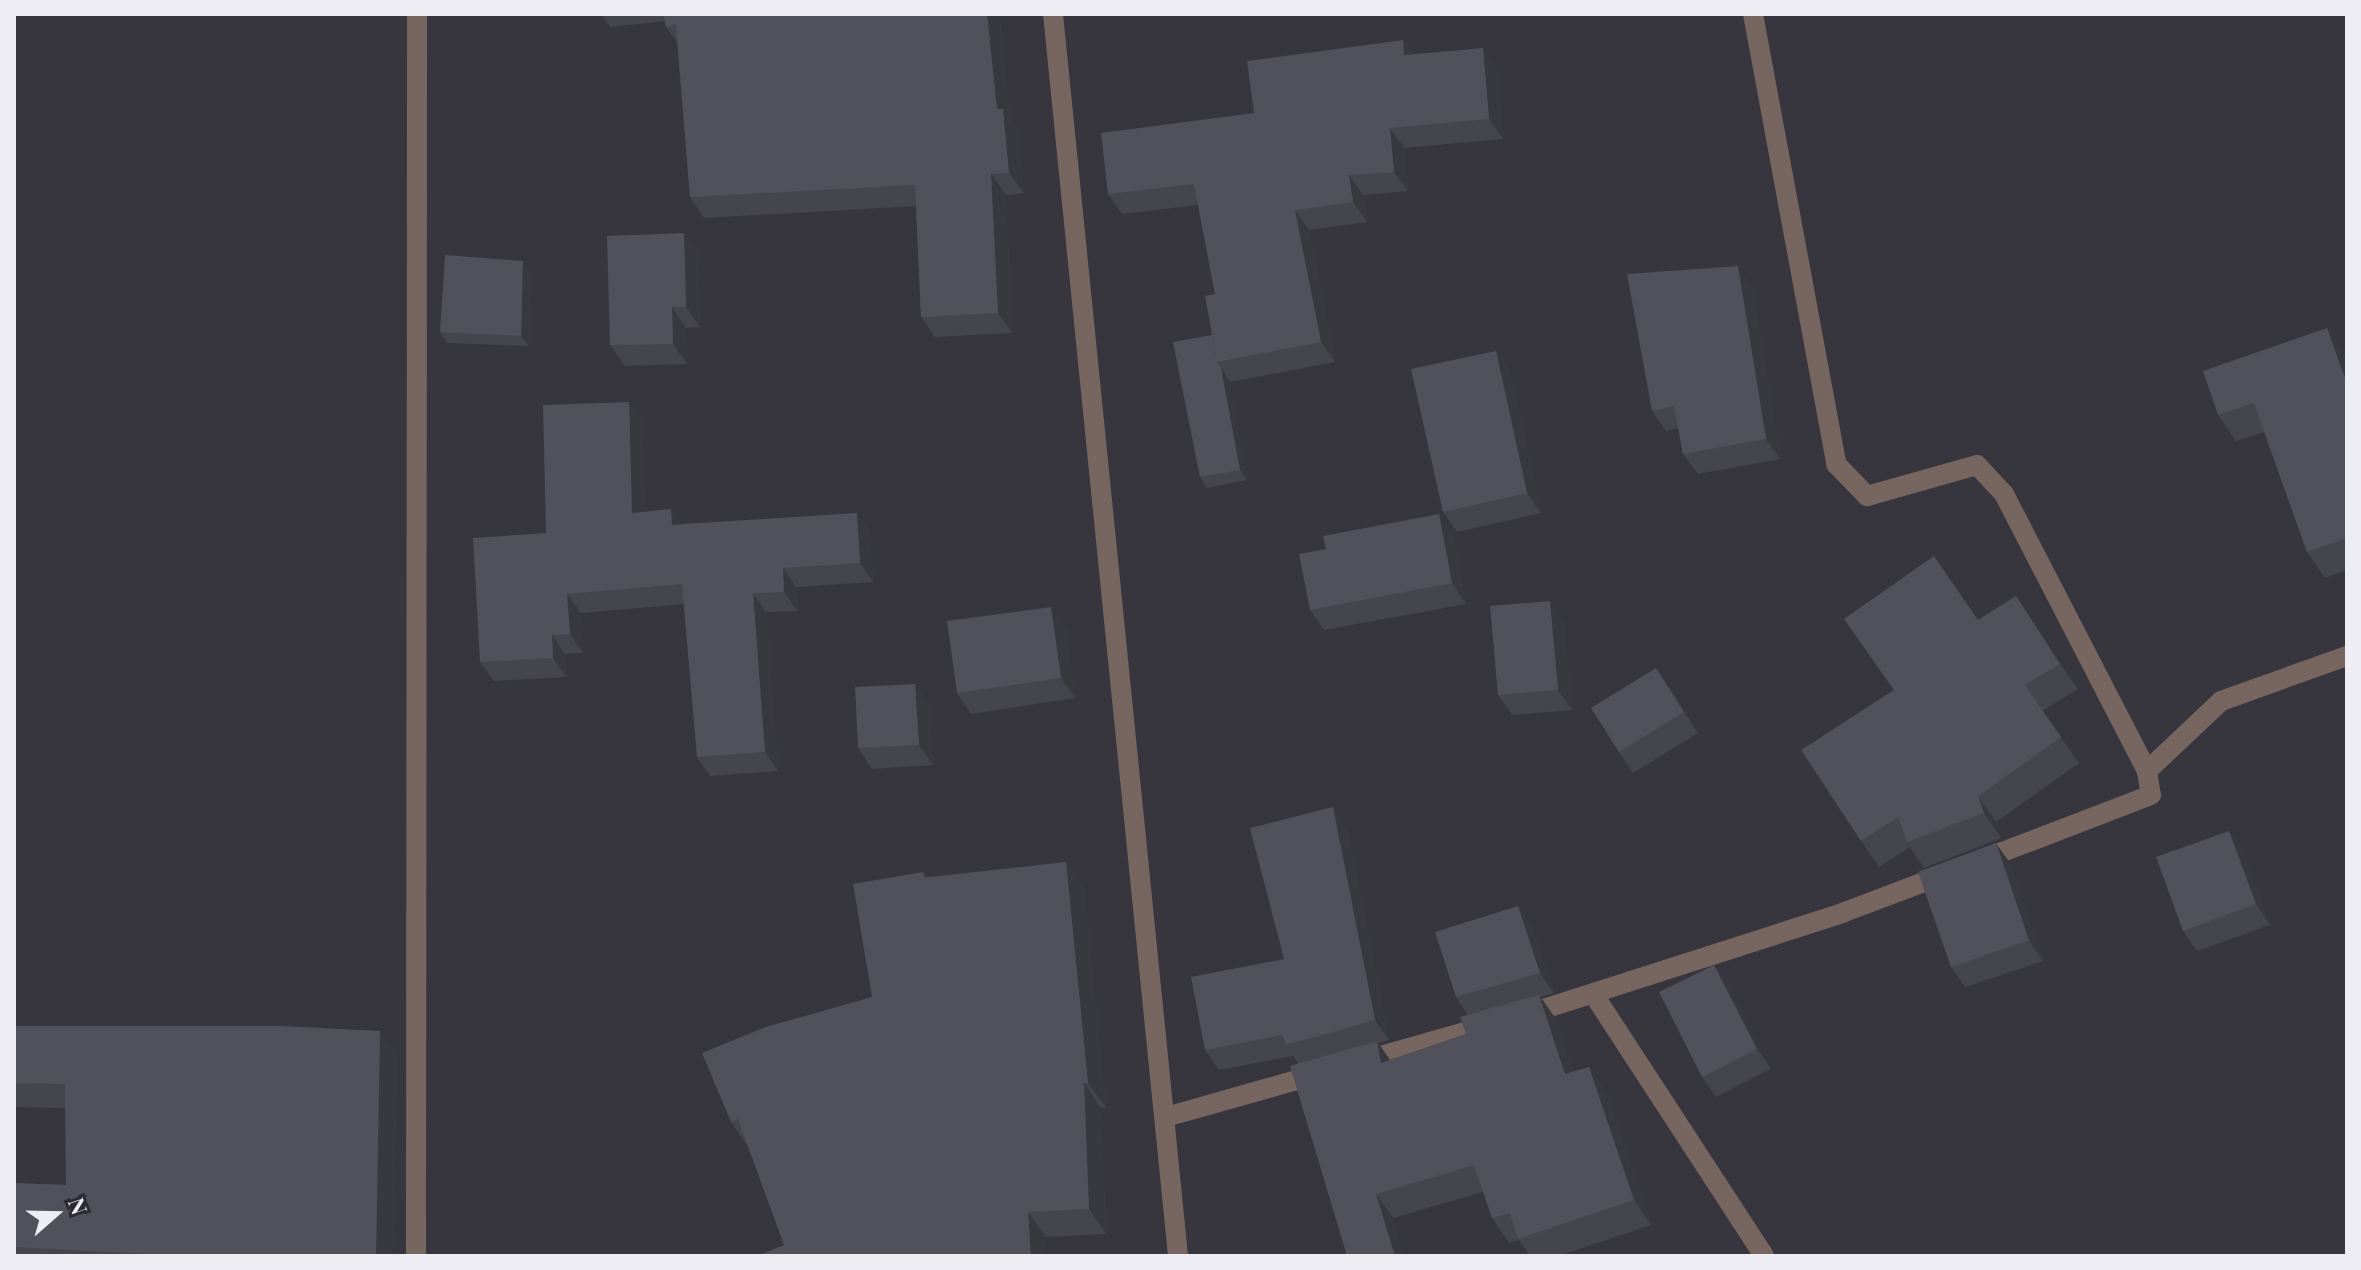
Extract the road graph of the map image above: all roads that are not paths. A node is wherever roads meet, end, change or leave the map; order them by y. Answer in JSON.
{"nodes":[{"id":1,"x":417,"y":14,"type":"edge"},
{"id":2,"x":1053,"y":14,"type":"edge"},
{"id":3,"x":1753,"y":14,"type":"edge"},
{"id":4,"x":2347,"y":656,"type":"edge"},
{"id":5,"x":2147,"y":771,"type":"junction"},
{"id":6,"x":1594,"y":995,"type":"junction"},
{"id":7,"x":1166,"y":1117,"type":"junction"},
{"id":8,"x":416,"y":1256,"type":"edge"},
{"id":9,"x":1178,"y":1256,"type":"edge"},
{"id":10,"x":1764,"y":1256,"type":"edge"}],
"edges":[{"from":1,"to":8,"type":"street"},
{"from":2,"to":7,"type":"street"},
{"from":3,"to":5,"type":"street"},
{"from":4,"to":5,"type":"street"},
{"from":5,"to":6,"type":"street"},
{"from":6,"to":7,"type":"street"},
{"from":6,"to":10,"type":"street"},
{"from":7,"to":9,"type":"street"}]}
